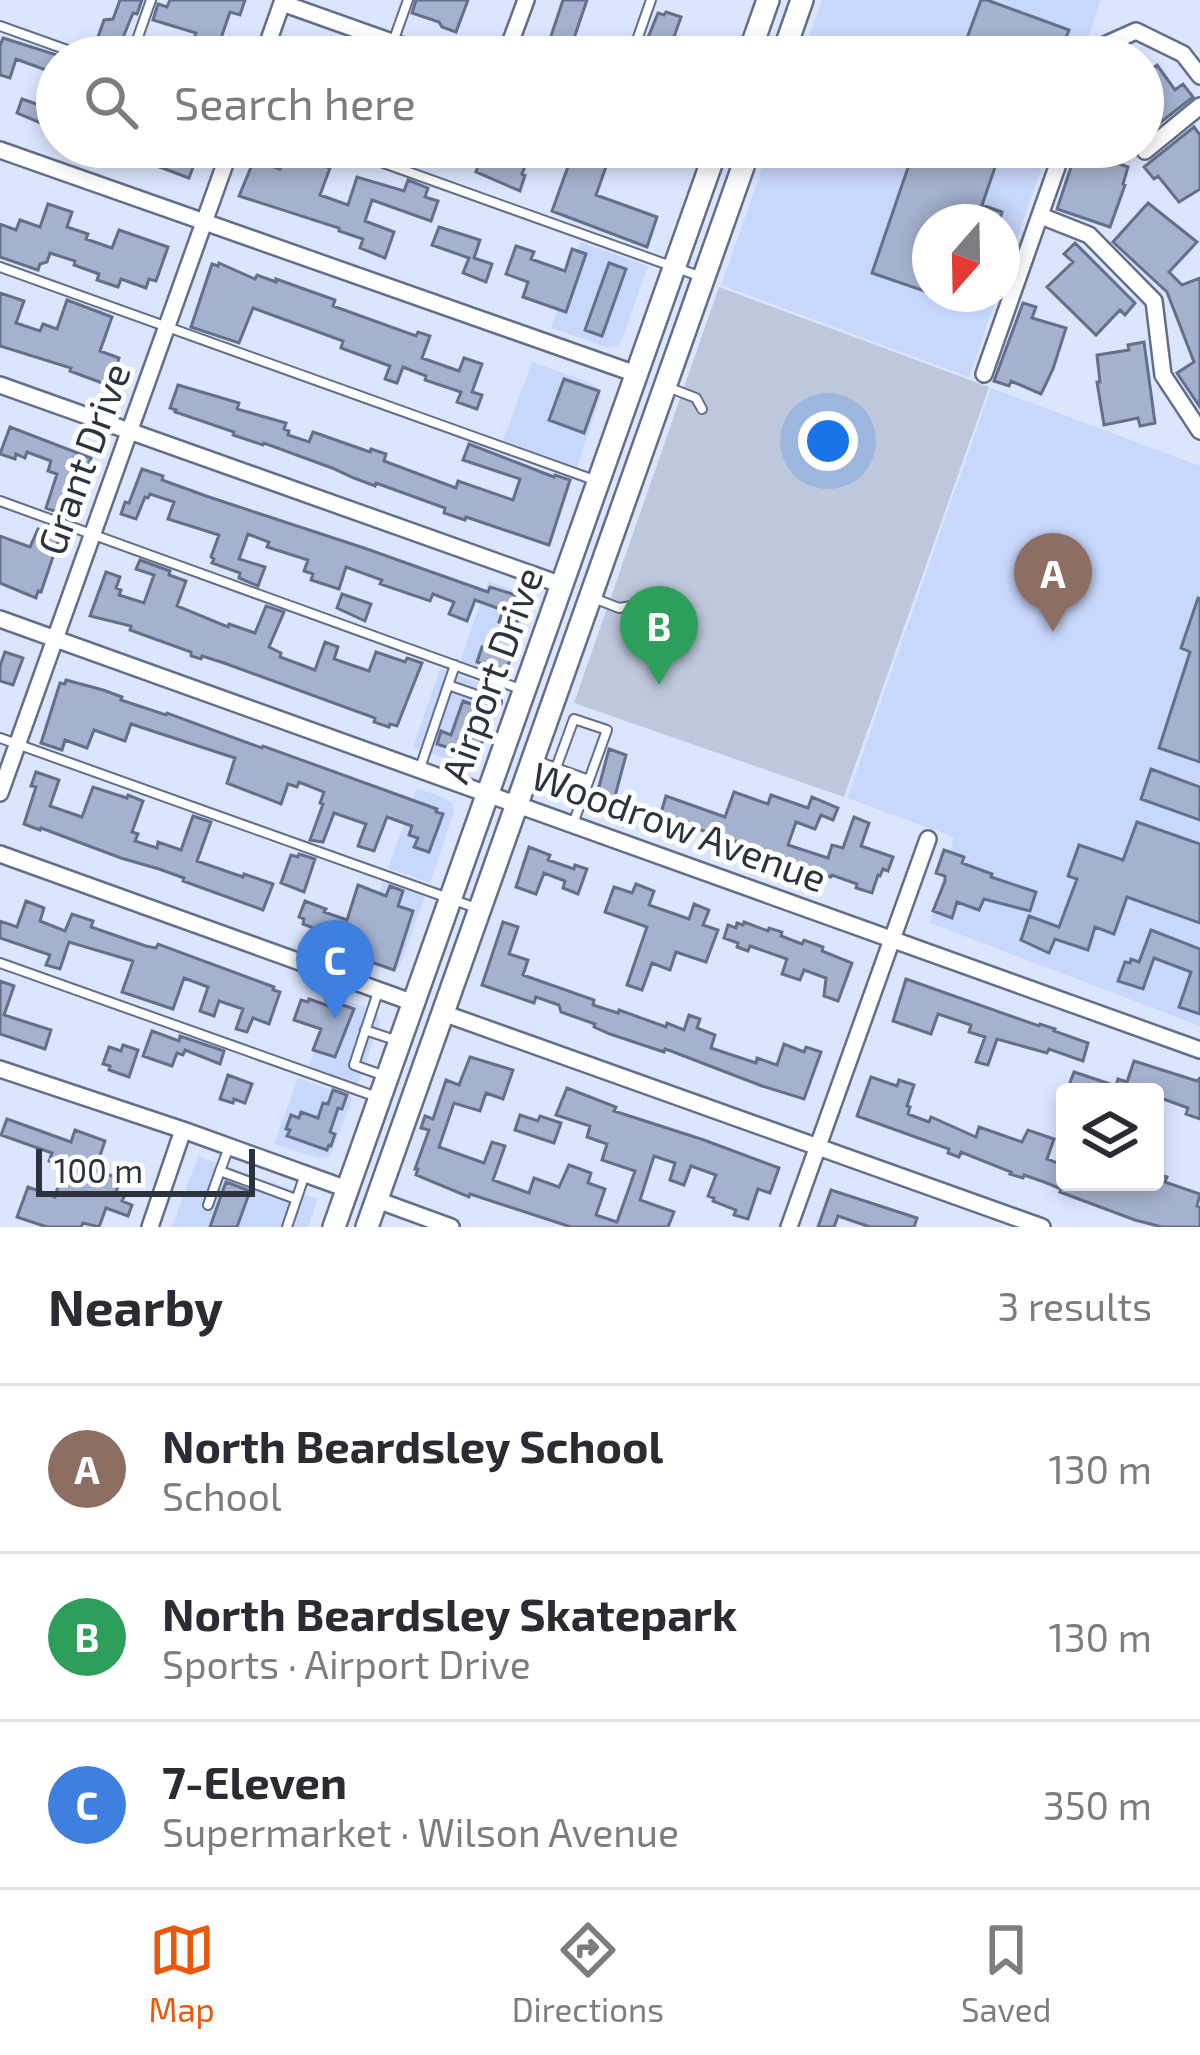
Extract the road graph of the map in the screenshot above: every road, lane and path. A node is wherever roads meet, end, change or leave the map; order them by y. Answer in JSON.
{"nodes":[{"id":1,"x":151,"y":0,"type":"edge"},
{"id":2,"x":408,"y":0,"type":"edge"},
{"id":3,"x":526,"y":0,"type":"edge"},
{"id":4,"x":651,"y":0,"type":"edge"},
{"id":5,"x":768,"y":0,"type":"edge"},
{"id":6,"x":802,"y":0,"type":"edge"},
{"id":7,"x":283,"y":1,"type":"edge"},
{"id":8,"x":0,"y":26,"type":"edge"},
{"id":9,"x":138,"y":36,"type":"edge"},
{"id":10,"x":270,"y":36,"type":"edge"},
{"id":11,"x":377,"y":36,"type":"edge"},
{"id":12,"x":395,"y":36,"type":"edge"},
{"id":13,"x":513,"y":36,"type":"edge"},
{"id":14,"x":638,"y":36,"type":"edge"},
{"id":15,"x":755,"y":36,"type":"edge"},
{"id":16,"x":789,"y":36,"type":"edge"},
{"id":17,"x":36,"y":39,"type":"edge"},
{"id":18,"x":1164,"y":45,"type":"edge"},
{"id":19,"x":1200,"y":76,"type":"edge"},
{"id":20,"x":1200,"y":106,"type":"edge"},
{"id":21,"x":1164,"y":135,"type":"edge"},
{"id":22,"x":0,"y":150,"type":"edge"},
{"id":23,"x":36,"y":163,"type":"edge"},
{"id":24,"x":50,"y":168,"type":"edge"},
{"id":25,"x":224,"y":168,"type":"edge"},
{"id":26,"x":398,"y":168,"type":"edge"},
{"id":27,"x":709,"y":168,"type":"edge"},
{"id":28,"x":742,"y":168,"type":"edge"},
{"id":29,"x":1057,"y":168,"type":"edge"},
{"id":30,"x":1041,"y":216,"type":"junction"},
{"id":31,"x":204,"y":223,"type":"junction"},
{"id":32,"x":0,"y":267,"type":"edge"},
{"id":33,"x":674,"y":267,"type":"junction"},
{"id":34,"x":703,"y":278,"type":"junction"},
{"id":35,"x":167,"y":327,"type":"junction"},
{"id":36,"x":636,"y":374,"type":"junction"},
{"id":37,"x":984,"y":374,"type":"dead end"},
{"id":38,"x":0,"y":385,"type":"edge"},
{"id":39,"x":664,"y":386,"type":"junction"},
{"id":40,"x":702,"y":409,"type":"dead end"},
{"id":41,"x":1200,"y":431,"type":"edge"},
{"id":42,"x":129,"y":432,"type":"junction"},
{"id":43,"x":598,"y":482,"type":"junction"},
{"id":44,"x":0,"y":501,"type":"edge"},
{"id":45,"x":92,"y":534,"type":"junction"},
{"id":46,"x":562,"y":585,"type":"junction"},
{"id":47,"x":590,"y":596,"type":"junction"},
{"id":48,"x":632,"y":605,"type":"dead end"},
{"id":49,"x":0,"y":619,"type":"edge"},
{"id":50,"x":55,"y":639,"type":"junction"},
{"id":51,"x":455,"y":665,"type":"junction"},
{"id":52,"x":448,"y":685,"type":"junction"},
{"id":53,"x":524,"y":691,"type":"junction"},
{"id":54,"x":497,"y":702,"type":"dead end"},
{"id":55,"x":550,"y":710,"type":"junction"},
{"id":56,"x":574,"y":719,"type":"junction"},
{"id":57,"x":0,"y":738,"type":"edge"},
{"id":58,"x":17,"y":745,"type":"junction"},
{"id":59,"x":532,"y":759,"type":"junction"},
{"id":60,"x":556,"y":768,"type":"junction"},
{"id":61,"x":420,"y":770,"type":"junction"},
{"id":62,"x":589,"y":780,"type":"junction"},
{"id":63,"x":0,"y":793,"type":"edge"},
{"id":64,"x":487,"y":794,"type":"junction"},
{"id":65,"x":516,"y":804,"type":"junction"},
{"id":66,"x":573,"y":824,"type":"junction"},
{"id":67,"x":928,"y":839,"type":"dead end"},
{"id":68,"x":0,"y":854,"type":"edge"},
{"id":69,"x":450,"y":899,"type":"junction"},
{"id":70,"x":479,"y":909,"type":"junction"},
{"id":71,"x":891,"y":938,"type":"junction"},
{"id":72,"x":0,"y":963,"type":"edge"},
{"id":73,"x":378,"y":990,"type":"junction"},
{"id":74,"x":414,"y":1003,"type":"junction"},
{"id":75,"x":443,"y":1013,"type":"junction"},
{"id":76,"x":365,"y":1030,"type":"junction"},
{"id":77,"x":400,"y":1042,"type":"junction"},
{"id":78,"x":1200,"y":1050,"type":"edge"},
{"id":79,"x":0,"y":1069,"type":"edge"},
{"id":80,"x":384,"y":1088,"type":"junction"},
{"id":81,"x":184,"y":1130,"type":"junction"},
{"id":82,"x":229,"y":1147,"type":"junction"},
{"id":83,"x":818,"y":1147,"type":"junction"},
{"id":84,"x":220,"y":1171,"type":"junction"},
{"id":85,"x":305,"y":1174,"type":"junction"},
{"id":86,"x":347,"y":1190,"type":"junction"},
{"id":87,"x":296,"y":1199,"type":"junction"},
{"id":88,"x":377,"y":1200,"type":"junction"},
{"id":89,"x":208,"y":1205,"type":"dead end"},
{"id":90,"x":289,"y":1226,"type":"edge"},
{"id":91,"x":150,"y":1227,"type":"edge"},
{"id":92,"x":334,"y":1227,"type":"edge"},
{"id":93,"x":367,"y":1227,"type":"edge"},
{"id":94,"x":452,"y":1227,"type":"edge"},
{"id":95,"x":789,"y":1227,"type":"edge"},
{"id":96,"x":1040,"y":1227,"type":"edge"}],
"edges":[{"from":1,"to":9,"type":"lane"},
{"from":2,"to":12,"type":"lane"},
{"from":3,"to":13,"type":"street"},
{"from":4,"to":14,"type":"lane"},
{"from":5,"to":15,"type":"main road"},
{"from":6,"to":16,"type":"main road"},
{"from":7,"to":10,"type":"street"},
{"from":7,"to":11,"type":"street"},
{"from":8,"to":17,"type":"lane"},
{"from":18,"to":19,"type":"street"},
{"from":20,"to":21,"type":"street"},
{"from":22,"to":23,"type":"street"},
{"from":24,"to":31,"type":"street"},
{"from":25,"to":31,"type":"street","name":"Grant Drive"},
{"from":26,"to":33,"type":"lane"},
{"from":27,"to":33,"type":"main road","name":"Airport Drive"},
{"from":28,"to":34,"type":"main road","name":"Airport Drive"},
{"from":29,"to":30,"type":"street"},
{"from":30,"to":37,"type":"street"},
{"from":30,"to":41,"type":"street"},
{"from":31,"to":35,"type":"street","name":"Grant Drive"},
{"from":31,"to":36,"type":"street"},
{"from":32,"to":35,"type":"lane"},
{"from":33,"to":34,"type":"lane"},
{"from":33,"to":36,"type":"main road","name":"Airport Drive"},
{"from":34,"to":39,"type":"main road","name":"Airport Drive"},
{"from":35,"to":42,"type":"street","name":"Grant Drive"},
{"from":35,"to":43,"type":"lane"},
{"from":36,"to":43,"type":"main road","name":"Airport Drive"},
{"from":38,"to":42,"type":"street"},
{"from":39,"to":40,"type":"lane"},
{"from":39,"to":47,"type":"main road","name":"Airport Drive"},
{"from":42,"to":45,"type":"street","name":"Grant Drive"},
{"from":42,"to":46,"type":"street"},
{"from":43,"to":46,"type":"main road","name":"Airport Drive"},
{"from":44,"to":45,"type":"lane"},
{"from":45,"to":50,"type":"street","name":"Grant Drive"},
{"from":45,"to":51,"type":"lane"},
{"from":46,"to":53,"type":"main road","name":"Airport Drive"},
{"from":47,"to":48,"type":"lane"},
{"from":47,"to":55,"type":"main road","name":"Airport Drive"},
{"from":49,"to":50,"type":"street","name":"Woodrow Avenue"},
{"from":50,"to":58,"type":"street","name":"Grant Drive"},
{"from":50,"to":61,"type":"street","name":"Woodrow Avenue"},
{"from":51,"to":52,"type":"lane"},
{"from":51,"to":53,"type":"lane"},
{"from":52,"to":54,"type":"lane"},
{"from":52,"to":61,"type":"lane"},
{"from":53,"to":64,"type":"main road","name":"Airport Drive"},
{"from":55,"to":56,"type":"lane"},
{"from":55,"to":59,"type":"main road","name":"Airport Drive"},
{"from":56,"to":60,"type":"lane"},
{"from":56,"to":62,"type":"lane"},
{"from":57,"to":58,"type":"lane"},
{"from":58,"to":63,"type":"street","name":"Grant Drive"},
{"from":58,"to":69,"type":"lane"},
{"from":59,"to":60,"type":"lane"},
{"from":59,"to":65,"type":"main road","name":"Airport Drive"},
{"from":60,"to":62,"type":"lane"},
{"from":61,"to":64,"type":"street","name":"Woodrow Avenue"},
{"from":62,"to":66,"type":"lane"},
{"from":64,"to":65,"type":"street","name":"Woodrow Avenue"},
{"from":64,"to":69,"type":"main road","name":"Airport Drive"},
{"from":65,"to":66,"type":"street","name":"Woodrow Avenue"},
{"from":65,"to":70,"type":"main road","name":"Airport Drive"},
{"from":66,"to":71,"type":"street","name":"Woodrow Avenue"},
{"from":67,"to":71,"type":"street"},
{"from":68,"to":73,"type":"street"},
{"from":69,"to":70,"type":"lane"},
{"from":69,"to":74,"type":"main road","name":"Airport Drive"},
{"from":70,"to":75,"type":"main road","name":"Airport Drive"},
{"from":71,"to":78,"type":"street","name":"Woodrow Avenue"},
{"from":71,"to":83,"type":"street"},
{"from":72,"to":80,"type":"lane"},
{"from":73,"to":74,"type":"street"},
{"from":73,"to":76,"type":"lane"},
{"from":74,"to":77,"type":"main road","name":"Airport Drive"},
{"from":75,"to":83,"type":"street"},
{"from":75,"to":88,"type":"main road","name":"Airport Drive"},
{"from":76,"to":77,"type":"lane"},
{"from":76,"to":80,"type":"lane"},
{"from":77,"to":80,"type":"main road","name":"Airport Drive"},
{"from":79,"to":81,"type":"street"},
{"from":80,"to":86,"type":"main road","name":"Airport Drive"},
{"from":81,"to":82,"type":"street"},
{"from":81,"to":91,"type":"street"},
{"from":82,"to":84,"type":"lane"},
{"from":82,"to":85,"type":"street"},
{"from":83,"to":95,"type":"street"},
{"from":83,"to":96,"type":"street"},
{"from":84,"to":87,"type":"lane"},
{"from":84,"to":89,"type":"lane"},
{"from":85,"to":86,"type":"street"},
{"from":85,"to":87,"type":"lane"},
{"from":86,"to":92,"type":"main road","name":"Airport Drive"},
{"from":87,"to":90,"type":"lane"},
{"from":88,"to":93,"type":"main road","name":"Airport Drive"},
{"from":88,"to":94,"type":"street"}]}
